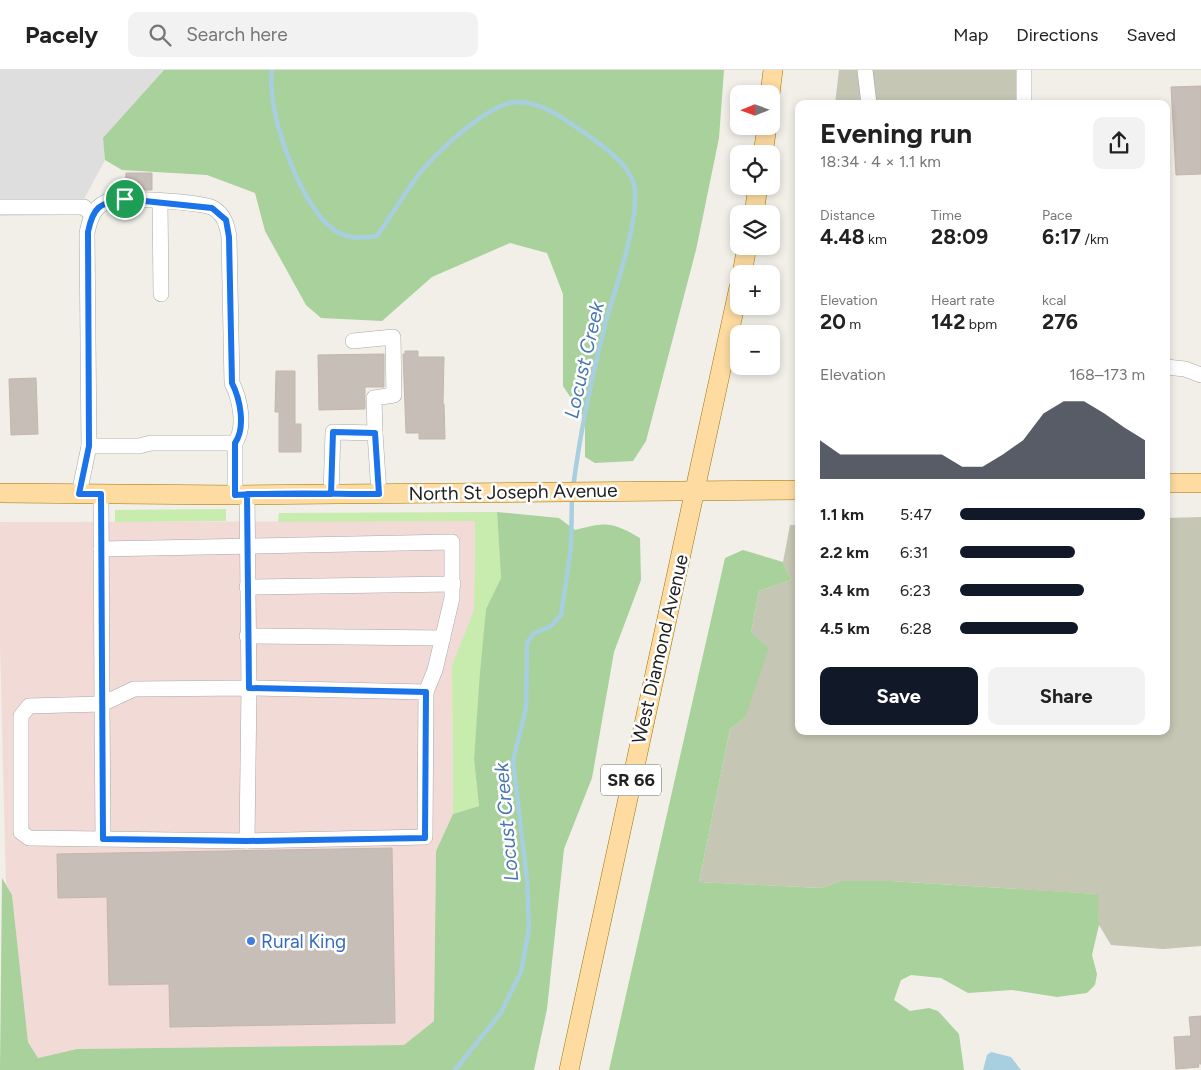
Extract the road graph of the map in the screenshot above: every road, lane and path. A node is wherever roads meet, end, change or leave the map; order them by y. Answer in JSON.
{"nodes":[{"id":1,"x":772,"y":70,"type":"edge"},
{"id":2,"x":865,"y":70,"type":"edge"},
{"id":3,"x":1024,"y":70,"type":"edge"},
{"id":4,"x":771,"y":85,"type":"edge"},
{"id":5,"x":869,"y":100,"type":"edge"},
{"id":6,"x":1024,"y":100,"type":"edge"},
{"id":7,"x":160,"y":201,"type":"junction"},
{"id":8,"x":0,"y":207,"type":"edge"},
{"id":9,"x":92,"y":214,"type":"junction"},
{"id":10,"x":161,"y":294,"type":"dead end"},
{"id":11,"x":733,"y":315,"type":"edge"},
{"id":12,"x":353,"y":341,"type":"dead end"},
{"id":13,"x":1170,"y":367,"type":"edge"},
{"id":14,"x":1201,"y":376,"type":"edge"},
{"id":15,"x":375,"y":433,"type":"junction"},
{"id":16,"x":235,"y":443,"type":"junction"},
{"id":17,"x":89,"y":446,"type":"junction"},
{"id":18,"x":1201,"y":482,"type":"edge"},
{"id":19,"x":1170,"y":483,"type":"edge"},
{"id":20,"x":795,"y":490,"type":"edge"},
{"id":21,"x":695,"y":491,"type":"junction"},
{"id":22,"x":0,"y":493,"type":"edge"},
{"id":23,"x":79,"y":494,"type":"junction"},
{"id":24,"x":101,"y":494,"type":"junction"},
{"id":25,"x":241,"y":494,"type":"junction"},
{"id":26,"x":331,"y":494,"type":"junction"},
{"id":27,"x":379,"y":494,"type":"junction"},
{"id":28,"x":248,"y":545,"type":"junction"},
{"id":29,"x":102,"y":549,"type":"junction"},
{"id":30,"x":453,"y":584,"type":"junction"},
{"id":31,"x":247,"y":587,"type":"junction"},
{"id":32,"x":248,"y":636,"type":"junction"},
{"id":33,"x":443,"y":638,"type":"junction"},
{"id":34,"x":249,"y":688,"type":"junction"},
{"id":35,"x":426,"y":692,"type":"junction"},
{"id":36,"x":102,"y":704,"type":"junction"},
{"id":37,"x":103,"y":839,"type":"junction"},
{"id":38,"x":247,"y":841,"type":"junction"},
{"id":39,"x":569,"y":1070,"type":"edge"}],
"edges":[{"from":1,"to":4,"type":"main road"},
{"from":2,"to":5,"type":"street"},
{"from":3,"to":6,"type":"street"},
{"from":7,"to":9,"type":"street"},
{"from":7,"to":10,"type":"street"},
{"from":7,"to":16,"type":"street"},
{"from":8,"to":9,"type":"street"},
{"from":9,"to":17,"type":"street"},
{"from":11,"to":21,"type":"main road","name":"West Diamond Avenue","number":"SR 66"},
{"from":12,"to":15,"type":"street"},
{"from":13,"to":14,"type":"street"},
{"from":15,"to":26,"type":"street"},
{"from":15,"to":27,"type":"street"},
{"from":16,"to":17,"type":"street"},
{"from":16,"to":25,"type":"street"},
{"from":17,"to":23,"type":"street"},
{"from":18,"to":19,"type":"main road"},
{"from":20,"to":21,"type":"main road","name":"North St Joseph Avenue"},
{"from":21,"to":27,"type":"main road","name":"North St Joseph Avenue"},
{"from":21,"to":39,"type":"main road","name":"West Diamond Avenue","number":"SR 66"},
{"from":22,"to":23,"type":"main road","name":"North St Joseph Avenue"},
{"from":23,"to":24,"type":"main road","name":"North St Joseph Avenue"},
{"from":24,"to":25,"type":"main road","name":"North St Joseph Avenue"},
{"from":24,"to":29,"type":"street"},
{"from":25,"to":26,"type":"main road","name":"North St Joseph Avenue"},
{"from":25,"to":28,"type":"street"},
{"from":26,"to":27,"type":"main road","name":"North St Joseph Avenue"},
{"from":28,"to":29,"type":"street"},
{"from":28,"to":30,"type":"street"},
{"from":28,"to":31,"type":"street"},
{"from":29,"to":36,"type":"street"},
{"from":30,"to":31,"type":"street"},
{"from":30,"to":33,"type":"street"},
{"from":31,"to":32,"type":"street"},
{"from":32,"to":33,"type":"street"},
{"from":32,"to":34,"type":"street"},
{"from":33,"to":35,"type":"street"},
{"from":34,"to":35,"type":"street"},
{"from":34,"to":36,"type":"street"},
{"from":34,"to":38,"type":"street"},
{"from":35,"to":38,"type":"street"},
{"from":36,"to":37,"type":"street"},
{"from":36,"to":37,"type":"street"},
{"from":37,"to":38,"type":"street"}]}
